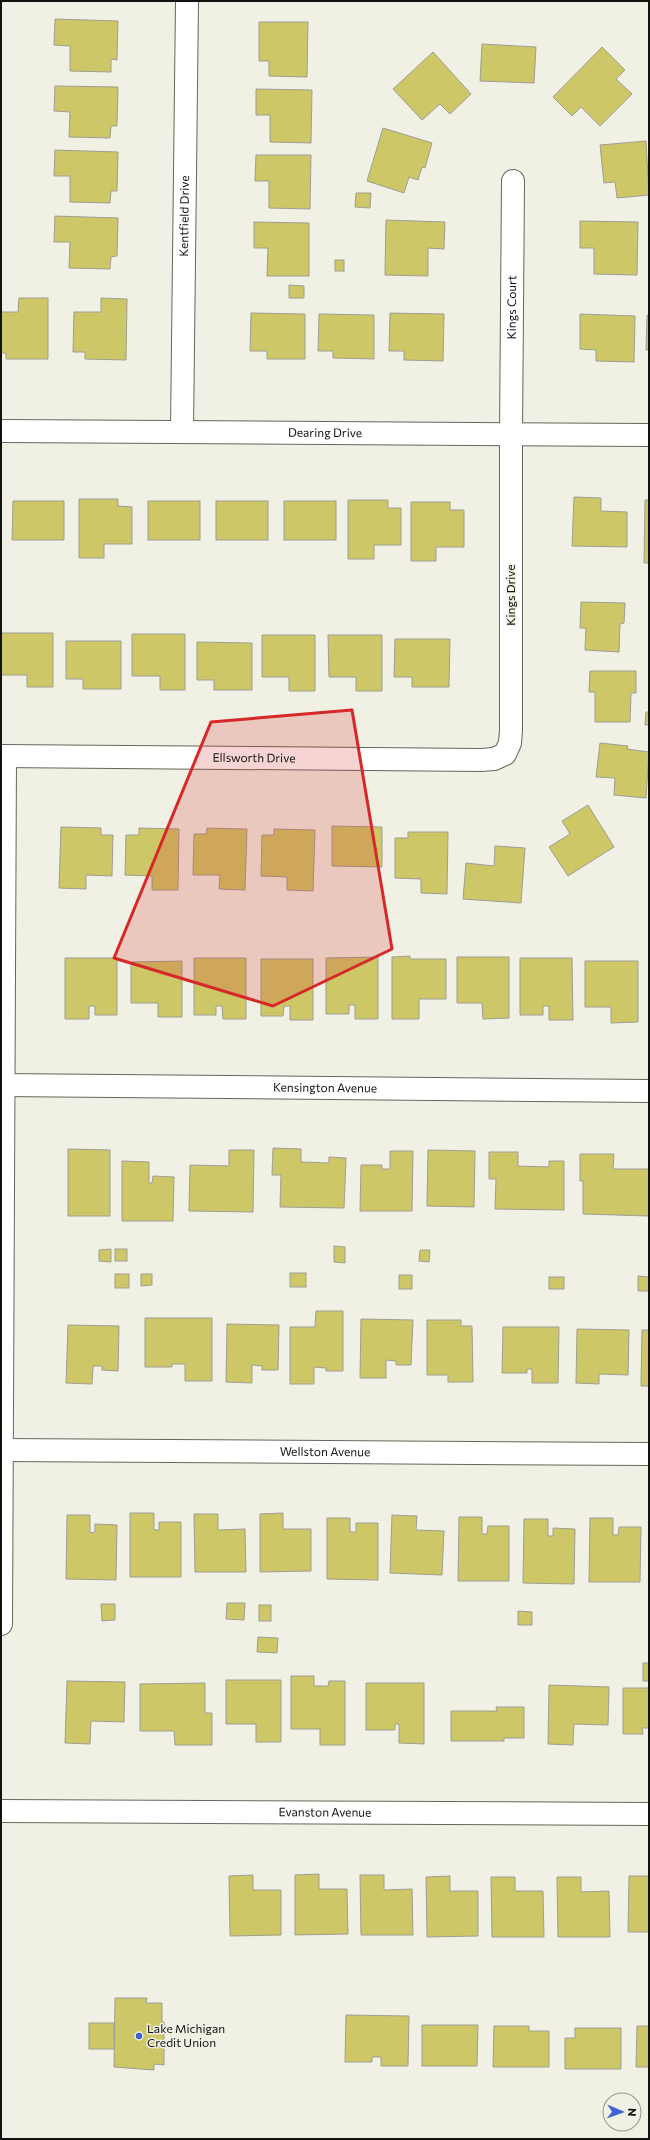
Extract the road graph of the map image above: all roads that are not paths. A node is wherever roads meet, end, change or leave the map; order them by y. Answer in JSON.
{"nodes":[{"id":1,"x":187,"y":1,"type":"edge"},
{"id":2,"x":513,"y":181,"type":"dead end"},
{"id":3,"x":1,"y":431,"type":"edge"},
{"id":4,"x":182,"y":431,"type":"junction"},
{"id":5,"x":511,"y":434,"type":"junction"},
{"id":6,"x":649,"y":435,"type":"edge"},
{"id":7,"x":505,"y":754,"type":"joint"},
{"id":8,"x":3,"y":756,"type":"edge"},
{"id":9,"x":2,"y":1085,"type":"edge"},
{"id":10,"x":649,"y":1091,"type":"edge"},
{"id":11,"x":2,"y":1450,"type":"edge"},
{"id":12,"x":649,"y":1454,"type":"edge"},
{"id":13,"x":1,"y":1624,"type":"edge"},
{"id":14,"x":1,"y":1811,"type":"edge"},
{"id":15,"x":649,"y":1814,"type":"edge"}],
"edges":[{"from":1,"to":4,"type":"street","name":"Kentfield Drive"},
{"from":2,"to":5,"type":"street","name":"Kings Court"},
{"from":3,"to":4,"type":"street","name":"Dearing Drive"},
{"from":4,"to":5,"type":"street","name":"Dearing Drive"},
{"from":5,"to":6,"type":"street","name":"Dearing Drive"},
{"from":5,"to":7,"type":"street","name":"Kings Drive"},
{"from":7,"to":8,"type":"street","name":"Ellsworth Drive"},
{"from":8,"to":9,"type":"street"},
{"from":9,"to":10,"type":"street","name":"Kensington Avenue"},
{"from":9,"to":11,"type":"street"},
{"from":11,"to":12,"type":"street","name":"Wellston Avenue"},
{"from":11,"to":13,"type":"street"},
{"from":14,"to":15,"type":"street","name":"Evanston Avenue"}]}
